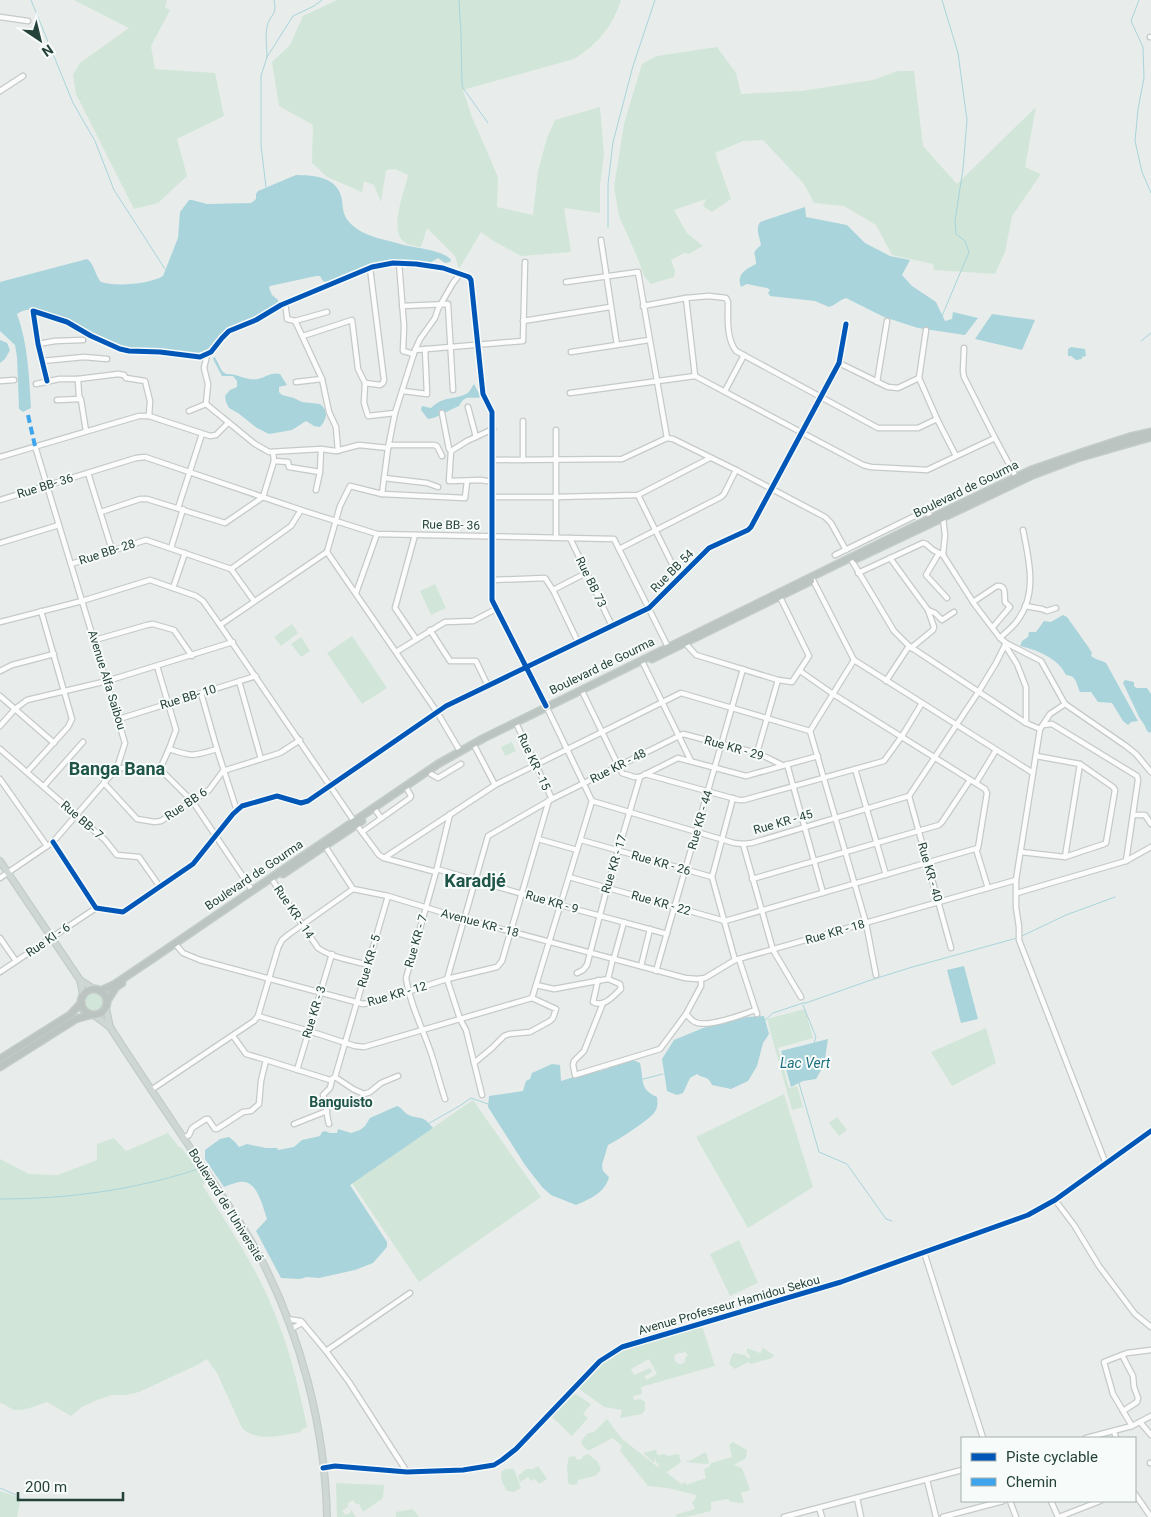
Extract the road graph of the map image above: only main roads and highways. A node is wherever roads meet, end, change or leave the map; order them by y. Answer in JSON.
{"nodes":[{"id":1,"x":1151,"y":432,"type":"edge"},
{"id":2,"x":1151,"y":437,"type":"edge"},
{"id":3,"x":1130,"y":440,"type":"junction"},
{"id":4,"x":1032,"y":472,"type":"junction"},
{"id":5,"x":942,"y":515,"type":"junction"},
{"id":6,"x":547,"y":708,"type":"junction"},
{"id":7,"x":355,"y":823,"type":"junction"},
{"id":8,"x":0,"y":861,"type":"edge"},
{"id":9,"x":80,"y":980,"type":"junction"},
{"id":10,"x":97,"y":990,"type":"junction"},
{"id":11,"x":83,"y":995,"type":"junction"},
{"id":12,"x":81,"y":1003,"type":"junction"},
{"id":13,"x":106,"y":1005,"type":"junction"},
{"id":14,"x":92,"y":1015,"type":"junction"},
{"id":15,"x":110,"y":1027,"type":"junction"},
{"id":16,"x":3,"y":1058,"type":"edge"},
{"id":17,"x":0,"y":1067,"type":"edge"},
{"id":18,"x":327,"y":1517,"type":"edge"}],
"edges":[{"from":1,"to":3,"type":"highway","name":"Boulevard de Gourma"},
{"from":2,"to":3,"type":"highway","name":"Boulevard de Gourma"},
{"from":3,"to":4,"type":"highway","name":"Boulevard de Gourma"},
{"from":4,"to":5,"type":"highway","name":"Boulevard de Gourma"},
{"from":4,"to":5,"type":"highway","name":"Boulevard de Gourma"},
{"from":5,"to":6,"type":"highway","name":"Boulevard de Gourma"},
{"from":5,"to":6,"type":"highway","name":"Boulevard de Gourma"},
{"from":6,"to":7,"type":"highway","name":"Boulevard de Gourma"},
{"from":6,"to":7,"type":"highway","name":"Boulevard de Gourma"},
{"from":7,"to":10,"type":"highway","name":"Boulevard de Gourma"},
{"from":7,"to":13,"type":"highway","name":"Boulevard de Gourma"},
{"from":8,"to":9,"type":"main road"},
{"from":9,"to":10,"type":"main road"},
{"from":9,"to":11,"type":"main road"},
{"from":10,"to":11,"type":"highway"},
{"from":10,"to":13,"type":"highway"},
{"from":11,"to":12,"type":"highway"},
{"from":12,"to":14,"type":"highway"},
{"from":12,"to":16,"type":"highway"},
{"from":13,"to":14,"type":"highway"},
{"from":13,"to":15,"type":"main road","name":"Boulevard de l'Université"},
{"from":14,"to":15,"type":"main road","name":"Boulevard de l'Université"},
{"from":14,"to":16,"type":"highway"},
{"from":15,"to":18,"type":"main road","name":"Boulevard de l'Université"},
{"from":16,"to":17,"type":"highway"}]}
